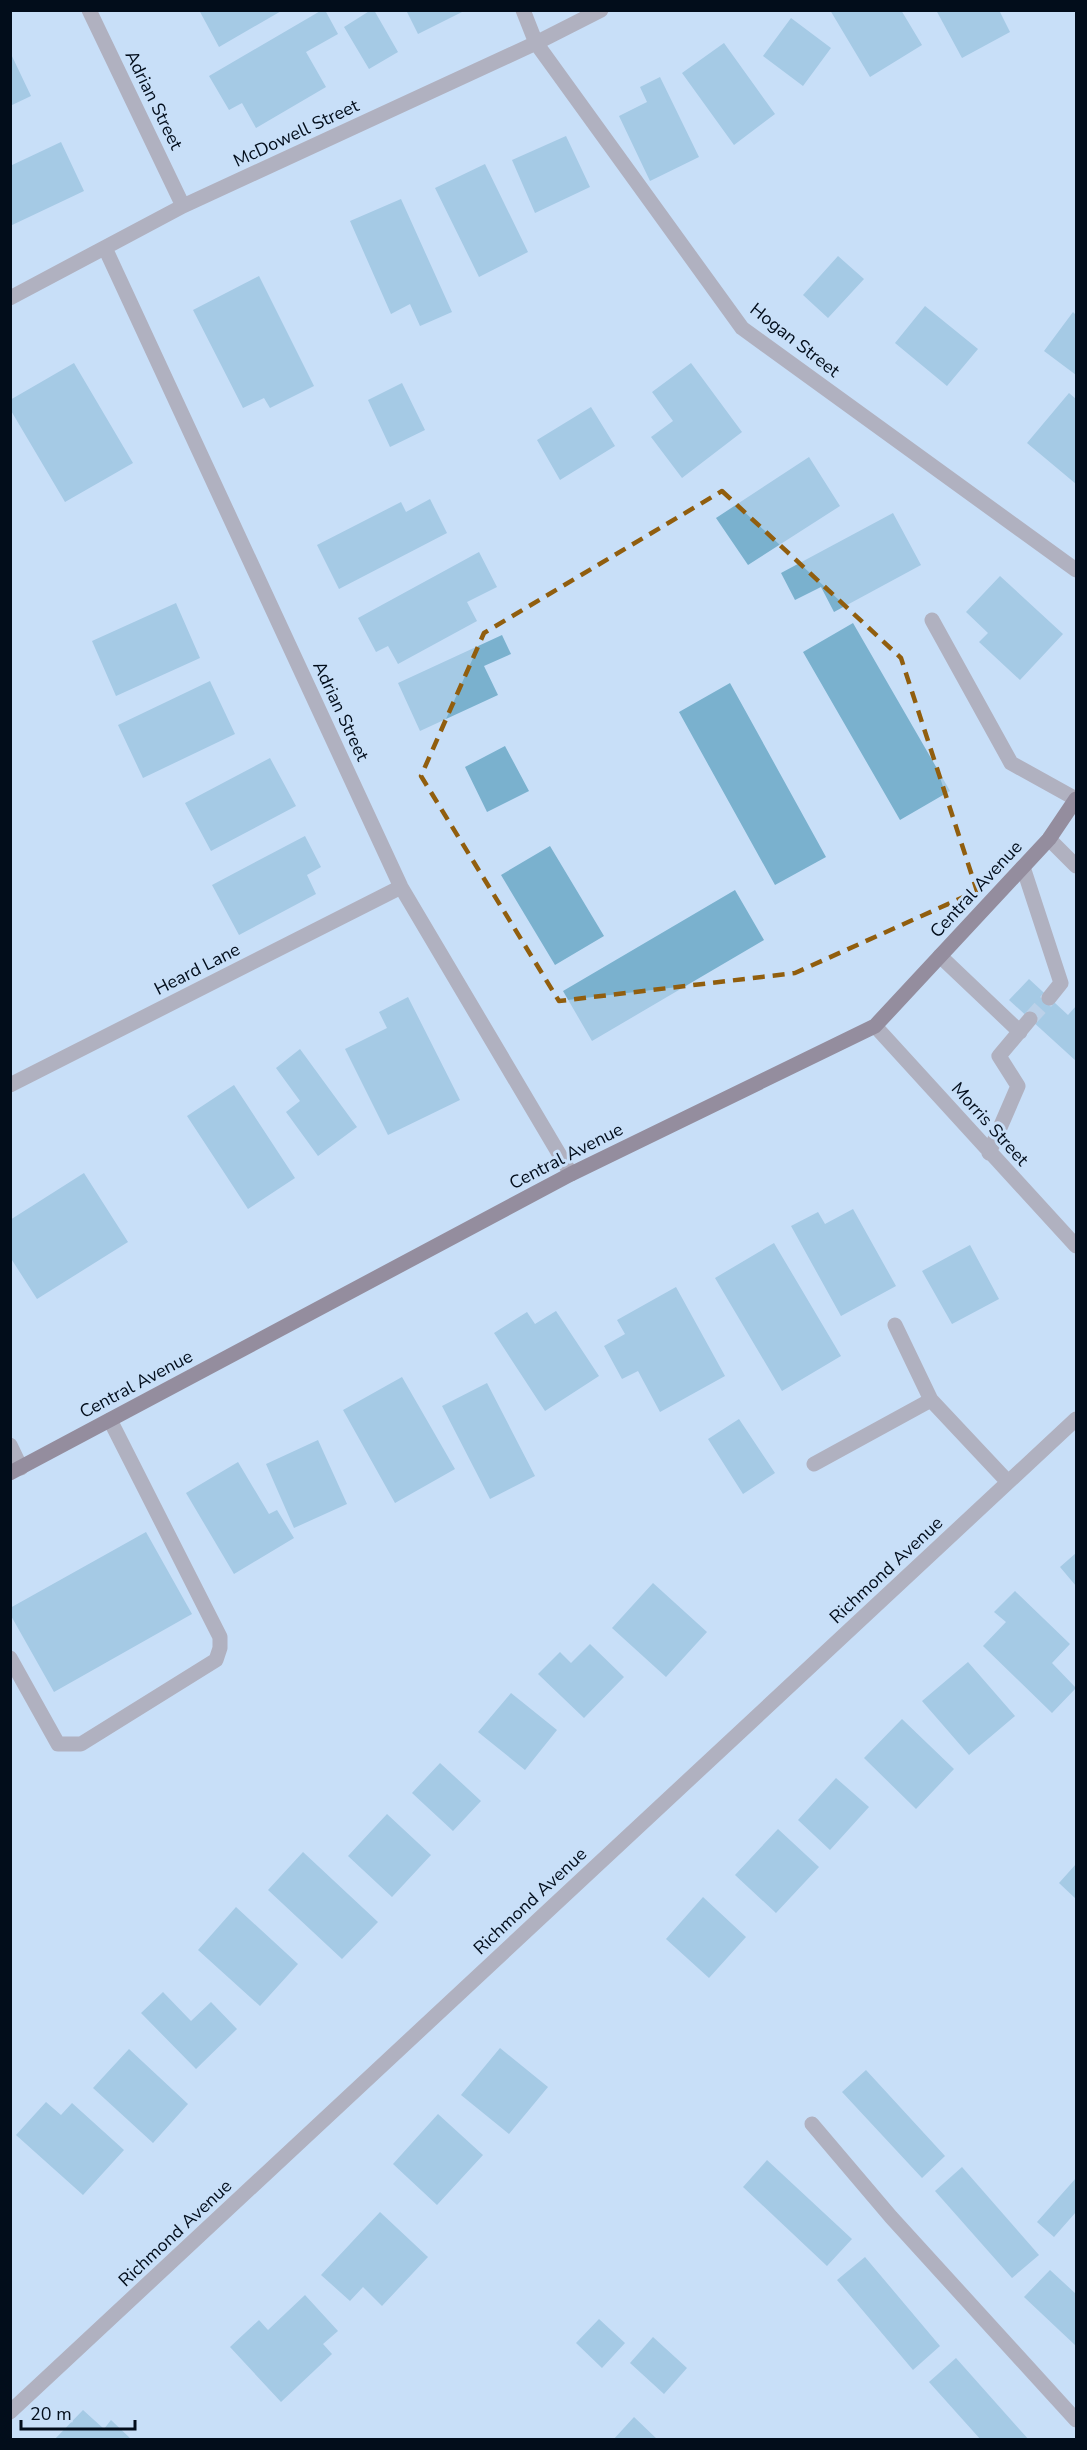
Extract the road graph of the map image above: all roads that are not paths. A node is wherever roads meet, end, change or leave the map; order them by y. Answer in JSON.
{"nodes":[{"id":1,"x":89,"y":10,"type":"edge"},
{"id":2,"x":523,"y":10,"type":"edge"},
{"id":3,"x":601,"y":10,"type":"edge"},
{"id":4,"x":536,"y":43,"type":"junction"},
{"id":5,"x":183,"y":206,"type":"junction"},
{"id":6,"x":105,"y":248,"type":"junction"},
{"id":7,"x":10,"y":298,"type":"edge"},
{"id":8,"x":1077,"y":570,"type":"edge"},
{"id":9,"x":932,"y":620,"type":"dead end"},
{"id":10,"x":1077,"y":799,"type":"edge"},
{"id":11,"x":1049,"y":839,"type":"junction"},
{"id":12,"x":1077,"y":866,"type":"edge"},
{"id":13,"x":1023,"y":867,"type":"junction"},
{"id":14,"x":401,"y":887,"type":"junction"},
{"id":15,"x":940,"y":956,"type":"junction"},
{"id":16,"x":1049,"y":998,"type":"tunnel mouth"},
{"id":17,"x":1030,"y":1019,"type":"tunnel mouth"},
{"id":18,"x":875,"y":1026,"type":"junction"},
{"id":19,"x":1020,"y":1032,"type":"junction"},
{"id":20,"x":10,"y":1085,"type":"edge"},
{"id":21,"x":989,"y":1153,"type":"junction"},
{"id":22,"x":571,"y":1174,"type":"junction"},
{"id":23,"x":1077,"y":1246,"type":"edge"},
{"id":24,"x":895,"y":1325,"type":"dead end"},
{"id":25,"x":931,"y":1400,"type":"junction"},
{"id":26,"x":1077,"y":1419,"type":"edge"},
{"id":27,"x":110,"y":1420,"type":"junction"},
{"id":28,"x":10,"y":1445,"type":"edge"},
{"id":29,"x":814,"y":1464,"type":"dead end"},
{"id":30,"x":16,"y":1470,"type":"edge"},
{"id":31,"x":1008,"y":1482,"type":"junction"},
{"id":32,"x":10,"y":1658,"type":"edge"},
{"id":33,"x":812,"y":2124,"type":"dead end"},
{"id":34,"x":10,"y":2412,"type":"edge"},
{"id":35,"x":1077,"y":2420,"type":"edge"}],
"edges":[{"from":1,"to":5,"type":"street","name":"Adrian Street"},
{"from":2,"to":4,"type":"street","name":"Hogan Street"},
{"from":3,"to":4,"type":"street","name":"McDowell Street"},
{"from":4,"to":5,"type":"street","name":"McDowell Street"},
{"from":4,"to":8,"type":"street","name":"Hogan Street"},
{"from":5,"to":6,"type":"street","name":"McDowell Street"},
{"from":6,"to":7,"type":"street","name":"McDowell Street"},
{"from":6,"to":14,"type":"street","name":"Adrian Street"},
{"from":9,"to":10,"type":"street"},
{"from":10,"to":11,"type":"main road","name":"Central Avenue"},
{"from":11,"to":12,"type":"street"},
{"from":11,"to":13,"type":"main road","name":"Central Avenue"},
{"from":13,"to":15,"type":"main road","name":"Central Avenue"},
{"from":13,"to":16,"type":"street"},
{"from":14,"to":20,"type":"street","name":"Heard Lane"},
{"from":14,"to":22,"type":"street","name":"Adrian Street"},
{"from":15,"to":18,"type":"main road","name":"Central Avenue"},
{"from":15,"to":19,"type":"street"},
{"from":17,"to":19,"type":"street"},
{"from":18,"to":21,"type":"street","name":"Morris Street"},
{"from":18,"to":22,"type":"main road","name":"Central Avenue"},
{"from":19,"to":21,"type":"street"},
{"from":21,"to":23,"type":"street","name":"Morris Street"},
{"from":22,"to":27,"type":"main road","name":"Central Avenue"},
{"from":24,"to":25,"type":"street"},
{"from":25,"to":29,"type":"street"},
{"from":25,"to":31,"type":"street"},
{"from":26,"to":31,"type":"street","name":"Richmond Avenue"},
{"from":27,"to":30,"type":"main road","name":"Central Avenue"},
{"from":27,"to":32,"type":"street"},
{"from":28,"to":30,"type":"street"},
{"from":31,"to":34,"type":"street","name":"Richmond Avenue"},
{"from":33,"to":35,"type":"street"}]}
